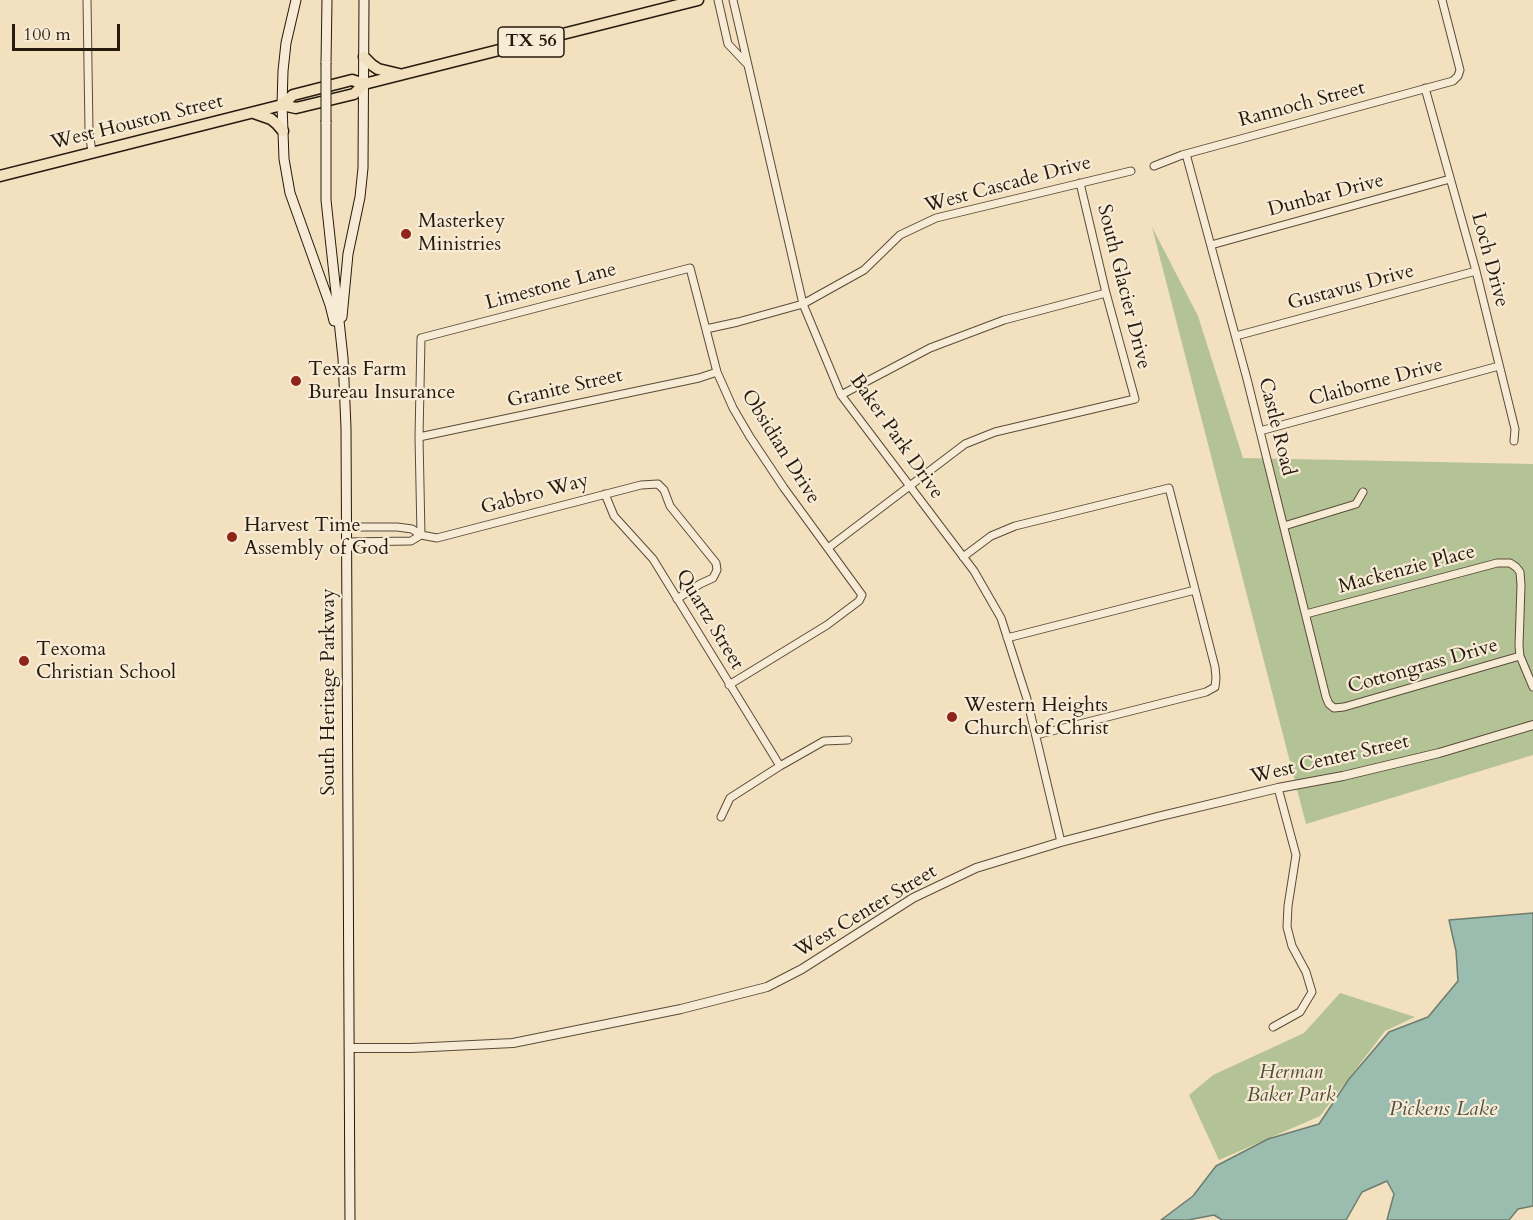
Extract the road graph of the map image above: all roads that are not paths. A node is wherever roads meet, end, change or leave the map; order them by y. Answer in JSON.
{"nodes":[{"id":1,"x":87,"y":0,"type":"edge"},
{"id":2,"x":296,"y":0,"type":"edge"},
{"id":3,"x":327,"y":0,"type":"edge"},
{"id":4,"x":364,"y":0,"type":"edge"},
{"id":5,"x":698,"y":0,"type":"edge"},
{"id":6,"x":718,"y":0,"type":"edge"},
{"id":7,"x":733,"y":0,"type":"edge"},
{"id":8,"x":1442,"y":0,"type":"edge"},
{"id":9,"x":364,"y":57,"type":"junction"},
{"id":10,"x":748,"y":65,"type":"junction"},
{"id":11,"x":402,"y":74,"type":"junction"},
{"id":12,"x":364,"y":84,"type":"junction"},
{"id":13,"x":1425,"y":88,"type":"junction"},
{"id":14,"x":282,"y":105,"type":"junction"},
{"id":15,"x":254,"y":112,"type":"junction"},
{"id":16,"x":283,"y":131,"type":"junction"},
{"id":17,"x":92,"y":152,"type":"junction"},
{"id":18,"x":1186,"y":154,"type":"junction"},
{"id":19,"x":1154,"y":166,"type":"dead end"},
{"id":20,"x":1131,"y":171,"type":"dead end"},
{"id":21,"x":0,"y":176,"type":"edge"},
{"id":22,"x":1450,"y":180,"type":"junction"},
{"id":23,"x":1080,"y":183,"type":"junction"},
{"id":24,"x":1211,"y":245,"type":"junction"},
{"id":25,"x":690,"y":268,"type":"joint"},
{"id":26,"x":1476,"y":271,"type":"junction"},
{"id":27,"x":1107,"y":293,"type":"junction"},
{"id":28,"x":803,"y":304,"type":"junction"},
{"id":29,"x":706,"y":329,"type":"junction"},
{"id":30,"x":1236,"y":336,"type":"junction"},
{"id":31,"x":343,"y":358,"type":"junction"},
{"id":32,"x":1499,"y":366,"type":"junction"},
{"id":33,"x":717,"y":372,"type":"junction"},
{"id":34,"x":840,"y":395,"type":"junction"},
{"id":35,"x":1260,"y":431,"type":"junction"},
{"id":36,"x":419,"y":437,"type":"junction"},
{"id":37,"x":1514,"y":441,"type":"dead end"},
{"id":38,"x":909,"y":487,"type":"junction"},
{"id":39,"x":1363,"y":492,"type":"dead end"},
{"id":40,"x":605,"y":494,"type":"junction"},
{"id":41,"x":1284,"y":526,"type":"junction"},
{"id":42,"x":346,"y":527,"type":"junction"},
{"id":43,"x":421,"y":535,"type":"junction"},
{"id":44,"x":346,"y":542,"type":"junction"},
{"id":45,"x":828,"y":548,"type":"junction"},
{"id":46,"x":963,"y":557,"type":"junction"},
{"id":47,"x":1195,"y":590,"type":"junction"},
{"id":48,"x":677,"y":599,"type":"junction"},
{"id":49,"x":1306,"y":614,"type":"junction"},
{"id":50,"x":1007,"y":638,"type":"junction"},
{"id":51,"x":1520,"y":656,"type":"junction"},
{"id":52,"x":729,"y":685,"type":"junction"},
{"id":53,"x":1533,"y":687,"type":"edge"},
{"id":54,"x":1334,"y":708,"type":"joint"},
{"id":55,"x":1533,"y":724,"type":"edge"},
{"id":56,"x":1036,"y":735,"type":"junction"},
{"id":57,"x":849,"y":740,"type":"dead end"},
{"id":58,"x":780,"y":766,"type":"junction"},
{"id":59,"x":1278,"y":788,"type":"junction"},
{"id":60,"x":721,"y":818,"type":"dead end"},
{"id":61,"x":1061,"y":842,"type":"junction"},
{"id":62,"x":1273,"y":1027,"type":"dead end"},
{"id":63,"x":349,"y":1048,"type":"junction"},
{"id":64,"x":350,"y":1220,"type":"edge"}],
"edges":[{"from":1,"to":17,"type":"street"},
{"from":2,"to":14,"type":"main road"},
{"from":3,"to":31,"type":"main road","name":"South Heritage Parkway","bridge":true},
{"from":4,"to":9,"type":"main road"},
{"from":5,"to":11,"type":"main road","name":"West Houston Street","number":"TX 56"},
{"from":6,"to":10,"type":"street"},
{"from":7,"to":10,"type":"street","name":"Baker Park Drive"},
{"from":8,"to":13,"type":"street","name":"Rannoch Street"},
{"from":9,"to":11,"type":"main road"},
{"from":9,"to":12,"type":"main road"},
{"from":10,"to":28,"type":"street","name":"Baker Park Drive"},
{"from":11,"to":12,"type":"main road","name":"West Houston Street","number":"TX 56"},
{"from":12,"to":14,"type":"main road","name":"West Houston Street","number":"TX 56"},
{"from":12,"to":31,"type":"main road"},
{"from":13,"to":18,"type":"street","name":"Rannoch Street"},
{"from":13,"to":22,"type":"street","name":"Loch Drive"},
{"from":14,"to":15,"type":"main road","name":"West Houston Street","number":"TX 56"},
{"from":14,"to":16,"type":"main road"},
{"from":15,"to":16,"type":"main road"},
{"from":15,"to":17,"type":"main road","name":"West Houston Street","number":"TX 56"},
{"from":16,"to":31,"type":"main road"},
{"from":17,"to":21,"type":"main road","name":"West Houston Street","number":"TX 56"},
{"from":18,"to":19,"type":"street","name":"Rannoch Street"},
{"from":18,"to":24,"type":"street","name":"Castle Road"},
{"from":20,"to":23,"type":"street","name":"West Cascade Drive"},
{"from":22,"to":24,"type":"street","name":"Dunbar Drive"},
{"from":22,"to":26,"type":"street","name":"Loch Drive"},
{"from":23,"to":27,"type":"street","name":"South Glacier Drive"},
{"from":23,"to":28,"type":"street","name":"West Cascade Drive"},
{"from":24,"to":30,"type":"street","name":"Castle Road"},
{"from":25,"to":29,"type":"street","name":"Obsidian Drive"},
{"from":25,"to":36,"type":"street","name":"Limestone Lane"},
{"from":26,"to":30,"type":"street","name":"Gustavus Drive"},
{"from":26,"to":32,"type":"street","name":"Loch Drive"},
{"from":27,"to":34,"type":"street"},
{"from":27,"to":38,"type":"street","name":"South Glacier Drive"},
{"from":28,"to":29,"type":"street","name":"West Cascade Drive"},
{"from":28,"to":34,"type":"street","name":"Baker Park Drive"},
{"from":29,"to":33,"type":"street","name":"Obsidian Drive"},
{"from":30,"to":35,"type":"street","name":"Castle Road"},
{"from":31,"to":42,"type":"main road","name":"South Heritage Parkway"},
{"from":32,"to":35,"type":"street","name":"Claiborne Drive"},
{"from":32,"to":37,"type":"street","name":"Loch Drive"},
{"from":33,"to":36,"type":"street","name":"Granite Street"},
{"from":33,"to":45,"type":"street","name":"Obsidian Drive"},
{"from":34,"to":38,"type":"street","name":"Baker Park Drive"},
{"from":35,"to":41,"type":"street","name":"Castle Road"},
{"from":36,"to":43,"type":"street"},
{"from":38,"to":45,"type":"street"},
{"from":38,"to":46,"type":"street","name":"Baker Park Drive"},
{"from":39,"to":41,"type":"street"},
{"from":40,"to":43,"type":"street","name":"Gabbro Way"},
{"from":40,"to":48,"type":"street","name":"Quartz Street"},
{"from":40,"to":48,"type":"street","name":"Gabbro Way"},
{"from":41,"to":49,"type":"street","name":"Castle Road"},
{"from":42,"to":43,"type":"street","name":"Gabbro Way"},
{"from":42,"to":44,"type":"main road","name":"South Heritage Parkway"},
{"from":43,"to":44,"type":"street","name":"Gabbro Way"},
{"from":44,"to":63,"type":"main road","name":"South Heritage Parkway"},
{"from":45,"to":52,"type":"street","name":"Obsidian Drive"},
{"from":46,"to":47,"type":"street"},
{"from":46,"to":50,"type":"street","name":"Baker Park Drive"},
{"from":47,"to":50,"type":"street"},
{"from":47,"to":56,"type":"street"},
{"from":48,"to":52,"type":"street","name":"Quartz Street"},
{"from":49,"to":51,"type":"street","name":"Mackenzie Place"},
{"from":49,"to":54,"type":"street","name":"Castle Road"},
{"from":50,"to":56,"type":"street","name":"Baker Park Drive"},
{"from":51,"to":53,"type":"street"},
{"from":51,"to":54,"type":"street","name":"Cottongrass Drive"},
{"from":52,"to":58,"type":"street","name":"Quartz Street"},
{"from":55,"to":59,"type":"street","name":"West Center Street"},
{"from":56,"to":61,"type":"street","name":"Baker Park Drive"},
{"from":57,"to":58,"type":"street"},
{"from":58,"to":60,"type":"street"},
{"from":59,"to":61,"type":"street","name":"West Center Street"},
{"from":59,"to":62,"type":"street"},
{"from":61,"to":63,"type":"street","name":"West Center Street"},
{"from":63,"to":64,"type":"main road","name":"South Heritage Parkway"}]}
